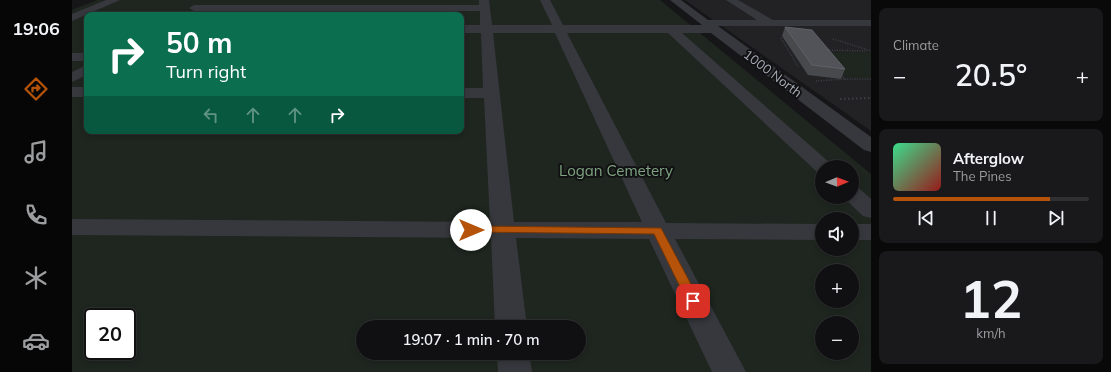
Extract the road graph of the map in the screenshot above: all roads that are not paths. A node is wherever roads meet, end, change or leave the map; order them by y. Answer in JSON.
{"nodes":[{"id":1,"x":115,"y":0,"type":"edge"},
{"id":2,"x":208,"y":0,"type":"edge"},
{"id":3,"x":545,"y":0,"type":"edge"},
{"id":4,"x":675,"y":0,"type":"edge"},
{"id":5,"x":731,"y":0,"type":"edge"},
{"id":6,"x":484,"y":4,"type":"edge"},
{"id":7,"x":194,"y":8,"type":"junction"},
{"id":8,"x":86,"y":12,"type":"edge"},
{"id":9,"x":187,"y":12,"type":"edge"},
{"id":10,"x":84,"y":13,"type":"edge"},
{"id":11,"x":72,"y":18,"type":"edge"},
{"id":12,"x":770,"y":23,"type":"junction"},
{"id":13,"x":871,"y":23,"type":"edge"},
{"id":14,"x":710,"y":26,"type":"junction"},
{"id":15,"x":464,"y":29,"type":"edge"},
{"id":16,"x":486,"y":29,"type":"junction"},
{"id":17,"x":560,"y":29,"type":"junction"},
{"id":18,"x":671,"y":29,"type":"junction"},
{"id":19,"x":72,"y":57,"type":"edge"},
{"id":20,"x":84,"y":57,"type":"edge"},
{"id":21,"x":84,"y":71,"type":"edge"},
{"id":22,"x":72,"y":78,"type":"edge"},
{"id":23,"x":72,"y":92,"type":"edge"},
{"id":24,"x":84,"y":92,"type":"edge"},
{"id":25,"x":464,"y":93,"type":"edge"},
{"id":26,"x":491,"y":93,"type":"junction"},
{"id":27,"x":871,"y":146,"type":"edge"},
{"id":28,"x":815,"y":160,"type":"edge"},
{"id":29,"x":859,"y":200,"type":"edge"},
{"id":30,"x":871,"y":211,"type":"edge"},
{"id":31,"x":72,"y":227,"type":"edge"},
{"id":32,"x":503,"y":230,"type":"junction"},
{"id":33,"x":658,"y":231,"type":"junction"},
{"id":34,"x":815,"y":232,"type":"edge"},
{"id":35,"x":859,"y":232,"type":"edge"},
{"id":36,"x":871,"y":232,"type":"edge"},
{"id":37,"x":510,"y":320,"type":"edge"},
{"id":38,"x":514,"y":360,"type":"edge"},
{"id":39,"x":515,"y":372,"type":"edge"},
{"id":40,"x":729,"y":372,"type":"edge"}],
"edges":[{"from":1,"to":8,"type":"street"},
{"from":2,"to":7,"type":"street"},
{"from":3,"to":17,"type":"street"},
{"from":4,"to":14,"type":"street","name":"1000 North"},
{"from":5,"to":12,"type":"street"},
{"from":6,"to":7,"type":"street"},
{"from":6,"to":16,"type":"street"},
{"from":7,"to":9,"type":"street"},
{"from":10,"to":11,"type":"street"},
{"from":12,"to":13,"type":"street"},
{"from":12,"to":14,"type":"street"},
{"from":14,"to":18,"type":"street"},
{"from":14,"to":27,"type":"street","name":"1000 North"},
{"from":15,"to":16,"type":"street"},
{"from":16,"to":17,"type":"street"},
{"from":16,"to":26,"type":"street"},
{"from":17,"to":18,"type":"street"},
{"from":17,"to":33,"type":"street"},
{"from":18,"to":28,"type":"street"},
{"from":19,"to":20,"type":"street"},
{"from":21,"to":22,"type":"street"},
{"from":23,"to":24,"type":"street"},
{"from":25,"to":26,"type":"street"},
{"from":26,"to":32,"type":"street"},
{"from":29,"to":30,"type":"street"},
{"from":31,"to":32,"type":"street"},
{"from":32,"to":33,"type":"street"},
{"from":32,"to":37,"type":"street"},
{"from":33,"to":34,"type":"street"},
{"from":33,"to":40,"type":"street"},
{"from":35,"to":36,"type":"street"},
{"from":38,"to":39,"type":"street"}]}
